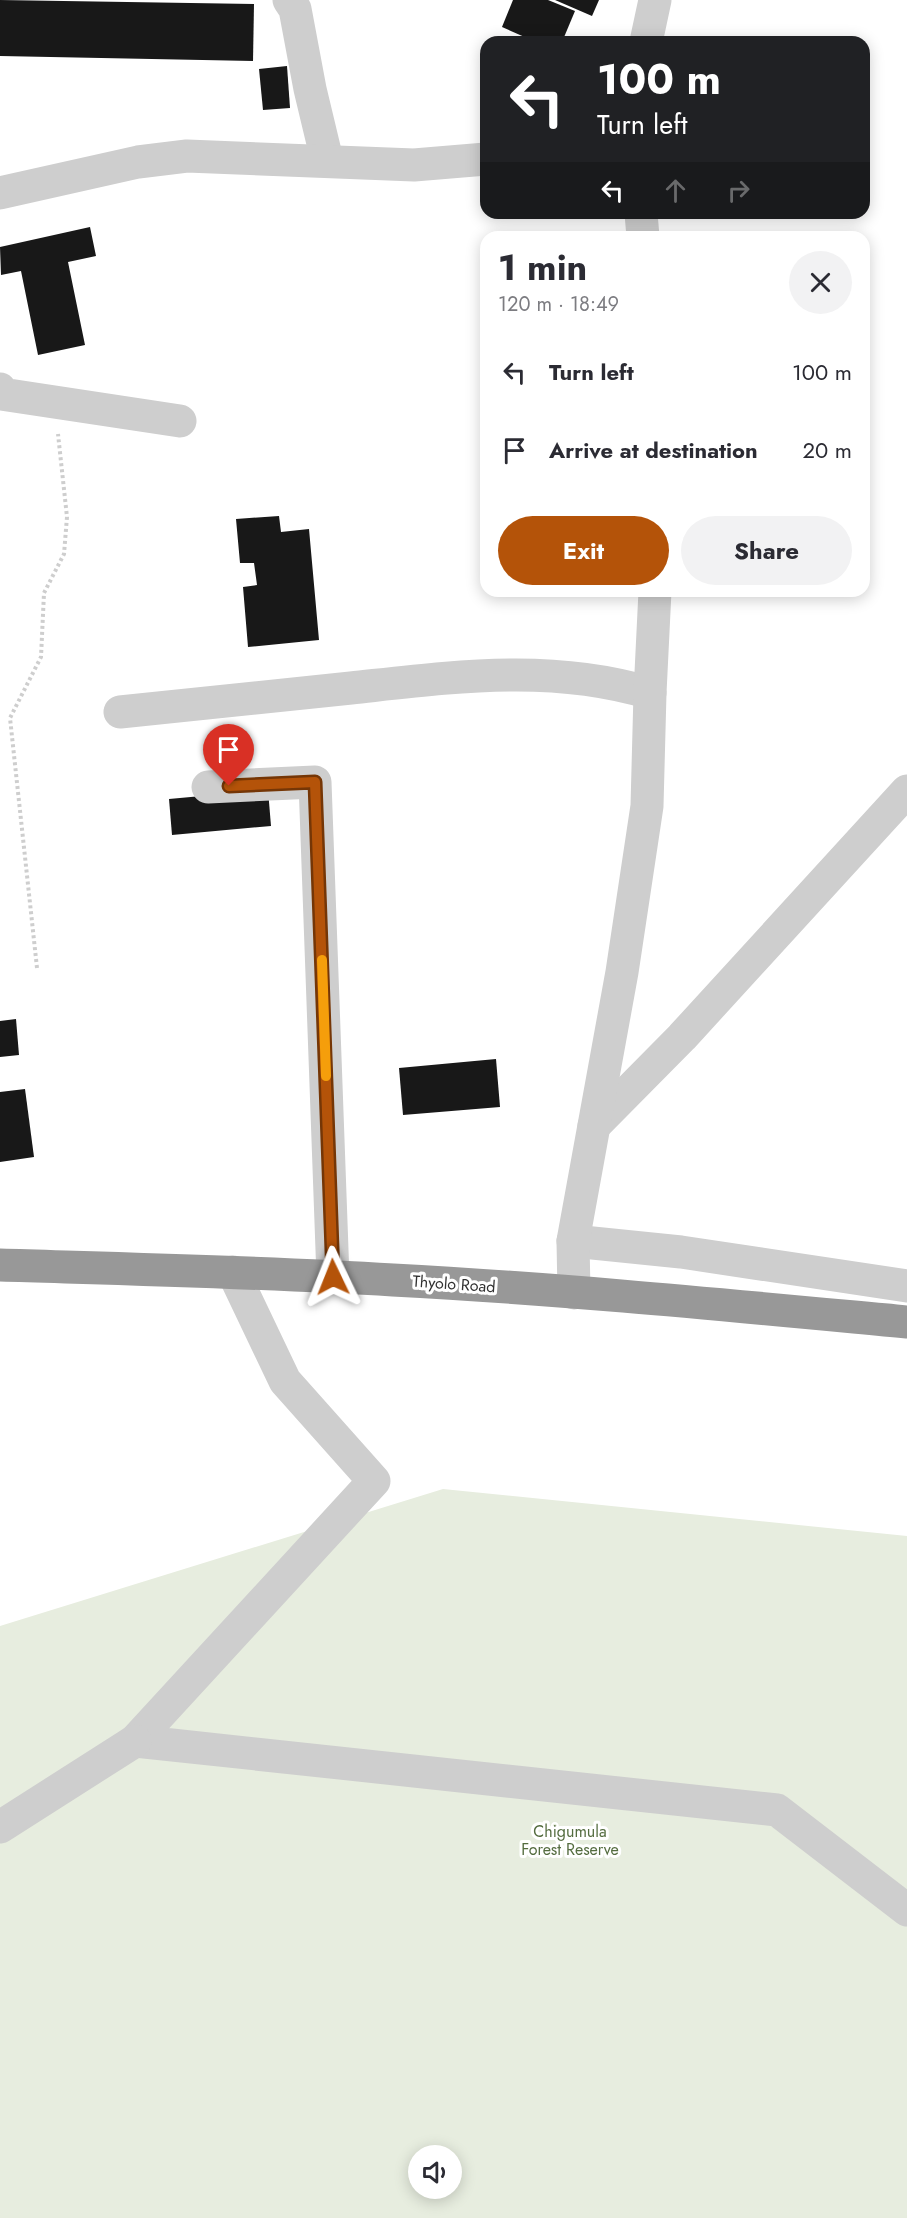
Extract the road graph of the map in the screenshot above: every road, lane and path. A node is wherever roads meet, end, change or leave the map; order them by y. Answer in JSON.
{"nodes":[{"id":1,"x":289,"y":0,"type":"edge"},
{"id":2,"x":655,"y":0,"type":"edge"},
{"id":3,"x":647,"y":36,"type":"edge"},
{"id":4,"x":327,"y":160,"type":"junction"},
{"id":5,"x":480,"y":160,"type":"edge"},
{"id":6,"x":0,"y":192,"type":"edge"},
{"id":7,"x":0,"y":389,"type":"edge"},
{"id":8,"x":54,"y":401,"type":"junction"},
{"id":9,"x":180,"y":421,"type":"dead end"},
{"id":10,"x":655,"y":597,"type":"edge"},
{"id":11,"x":650,"y":693,"type":"junction"},
{"id":12,"x":120,"y":712,"type":"dead end"},
{"id":13,"x":208,"y":787,"type":"dead end"},
{"id":14,"x":907,"y":791,"type":"edge"},
{"id":15,"x":37,"y":968,"type":"dead end"},
{"id":16,"x":594,"y":1126,"type":"junction"},
{"id":17,"x":573,"y":1241,"type":"junction"},
{"id":18,"x":0,"y":1265,"type":"edge"},
{"id":19,"x":233,"y":1272,"type":"junction"},
{"id":20,"x":333,"y":1277,"type":"junction"},
{"id":21,"x":907,"y":1287,"type":"edge"},
{"id":22,"x":574,"y":1293,"type":"junction"},
{"id":23,"x":907,"y":1322,"type":"edge"},
{"id":24,"x":135,"y":1741,"type":"junction"},
{"id":25,"x":0,"y":1827,"type":"edge"},
{"id":26,"x":907,"y":1910,"type":"edge"}],
"edges":[{"from":1,"to":4,"type":"street"},
{"from":2,"to":3,"type":"street"},
{"from":4,"to":5,"type":"street"},
{"from":4,"to":6,"type":"street"},
{"from":7,"to":8,"type":"street"},
{"from":8,"to":9,"type":"street"},
{"from":8,"to":15,"type":"path"},
{"from":10,"to":11,"type":"street"},
{"from":11,"to":12,"type":"street"},
{"from":11,"to":16,"type":"street"},
{"from":13,"to":20,"type":"street"},
{"from":14,"to":16,"type":"street"},
{"from":16,"to":17,"type":"street"},
{"from":17,"to":21,"type":"street"},
{"from":17,"to":22,"type":"street"},
{"from":18,"to":19,"type":"highway","name":"Thyolo Road"},
{"from":19,"to":20,"type":"highway","name":"Thyolo Road"},
{"from":19,"to":24,"type":"street"},
{"from":20,"to":22,"type":"highway","name":"Thyolo Road"},
{"from":22,"to":23,"type":"highway","name":"Thyolo Road"},
{"from":24,"to":25,"type":"street"},
{"from":24,"to":26,"type":"street"}]}
